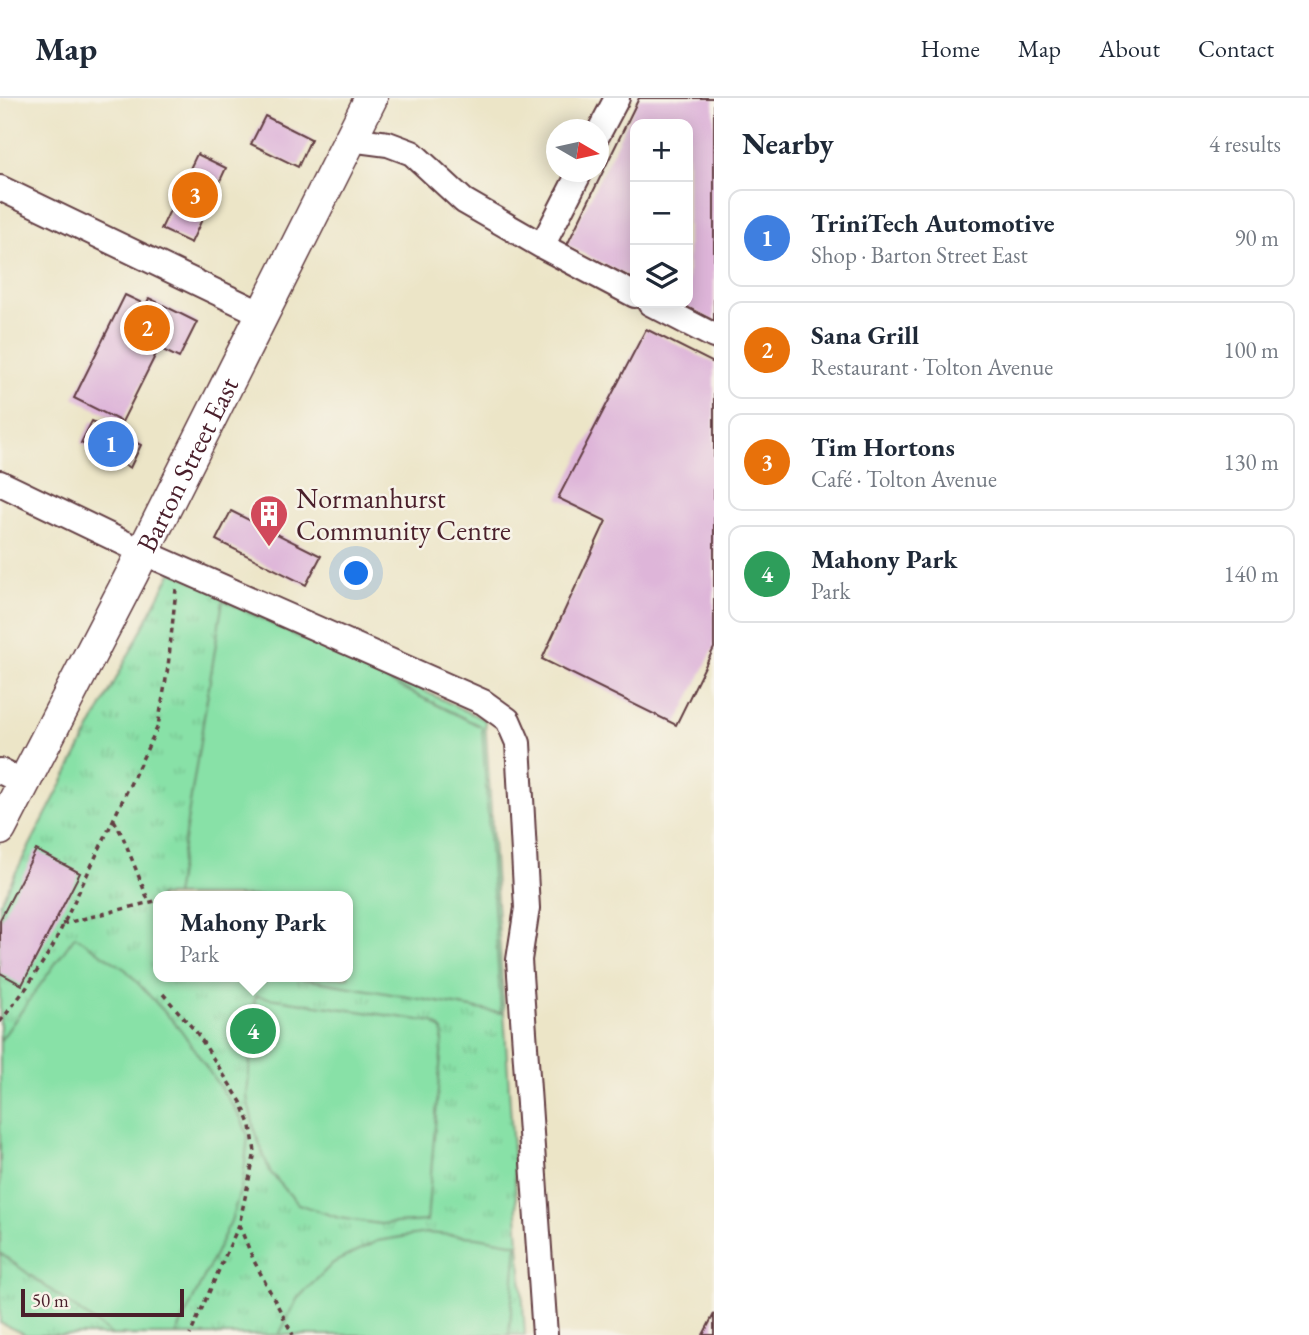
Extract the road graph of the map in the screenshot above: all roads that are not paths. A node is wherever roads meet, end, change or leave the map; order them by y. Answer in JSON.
{"nodes":[{"id":1,"x":371,"y":98,"type":"edge"},
{"id":2,"x":617,"y":98,"type":"edge"},
{"id":3,"x":606,"y":119,"type":"edge"},
{"id":4,"x":350,"y":139,"type":"junction"},
{"id":5,"x":575,"y":182,"type":"edge"},
{"id":6,"x":0,"y":188,"type":"edge"},
{"id":7,"x":542,"y":246,"type":"junction"},
{"id":8,"x":630,"y":292,"type":"edge"},
{"id":9,"x":660,"y":308,"type":"edge"},
{"id":10,"x":262,"y":314,"type":"junction"},
{"id":11,"x":714,"y":336,"type":"edge"},
{"id":12,"x":0,"y":483,"type":"edge"},
{"id":13,"x":142,"y":552,"type":"junction"},
{"id":14,"x":12,"y":777,"type":"edge"},
{"id":15,"x":0,"y":829,"type":"edge"},
{"id":16,"x":545,"y":1335,"type":"edge"}],
"edges":[{"from":1,"to":4,"type":"main road","name":"Barton Street East"},
{"from":2,"to":3,"type":"street"},
{"from":4,"to":7,"type":"street"},
{"from":4,"to":10,"type":"main road","name":"Barton Street East"},
{"from":5,"to":7,"type":"street"},
{"from":6,"to":10,"type":"street"},
{"from":7,"to":8,"type":"street"},
{"from":9,"to":11,"type":"street"},
{"from":10,"to":13,"type":"main road","name":"Barton Street East"},
{"from":12,"to":13,"type":"street"},
{"from":13,"to":14,"type":"main road","name":"Barton Street East"},
{"from":13,"to":16,"type":"street"},
{"from":14,"to":15,"type":"main road","name":"Barton Street East"}]}
